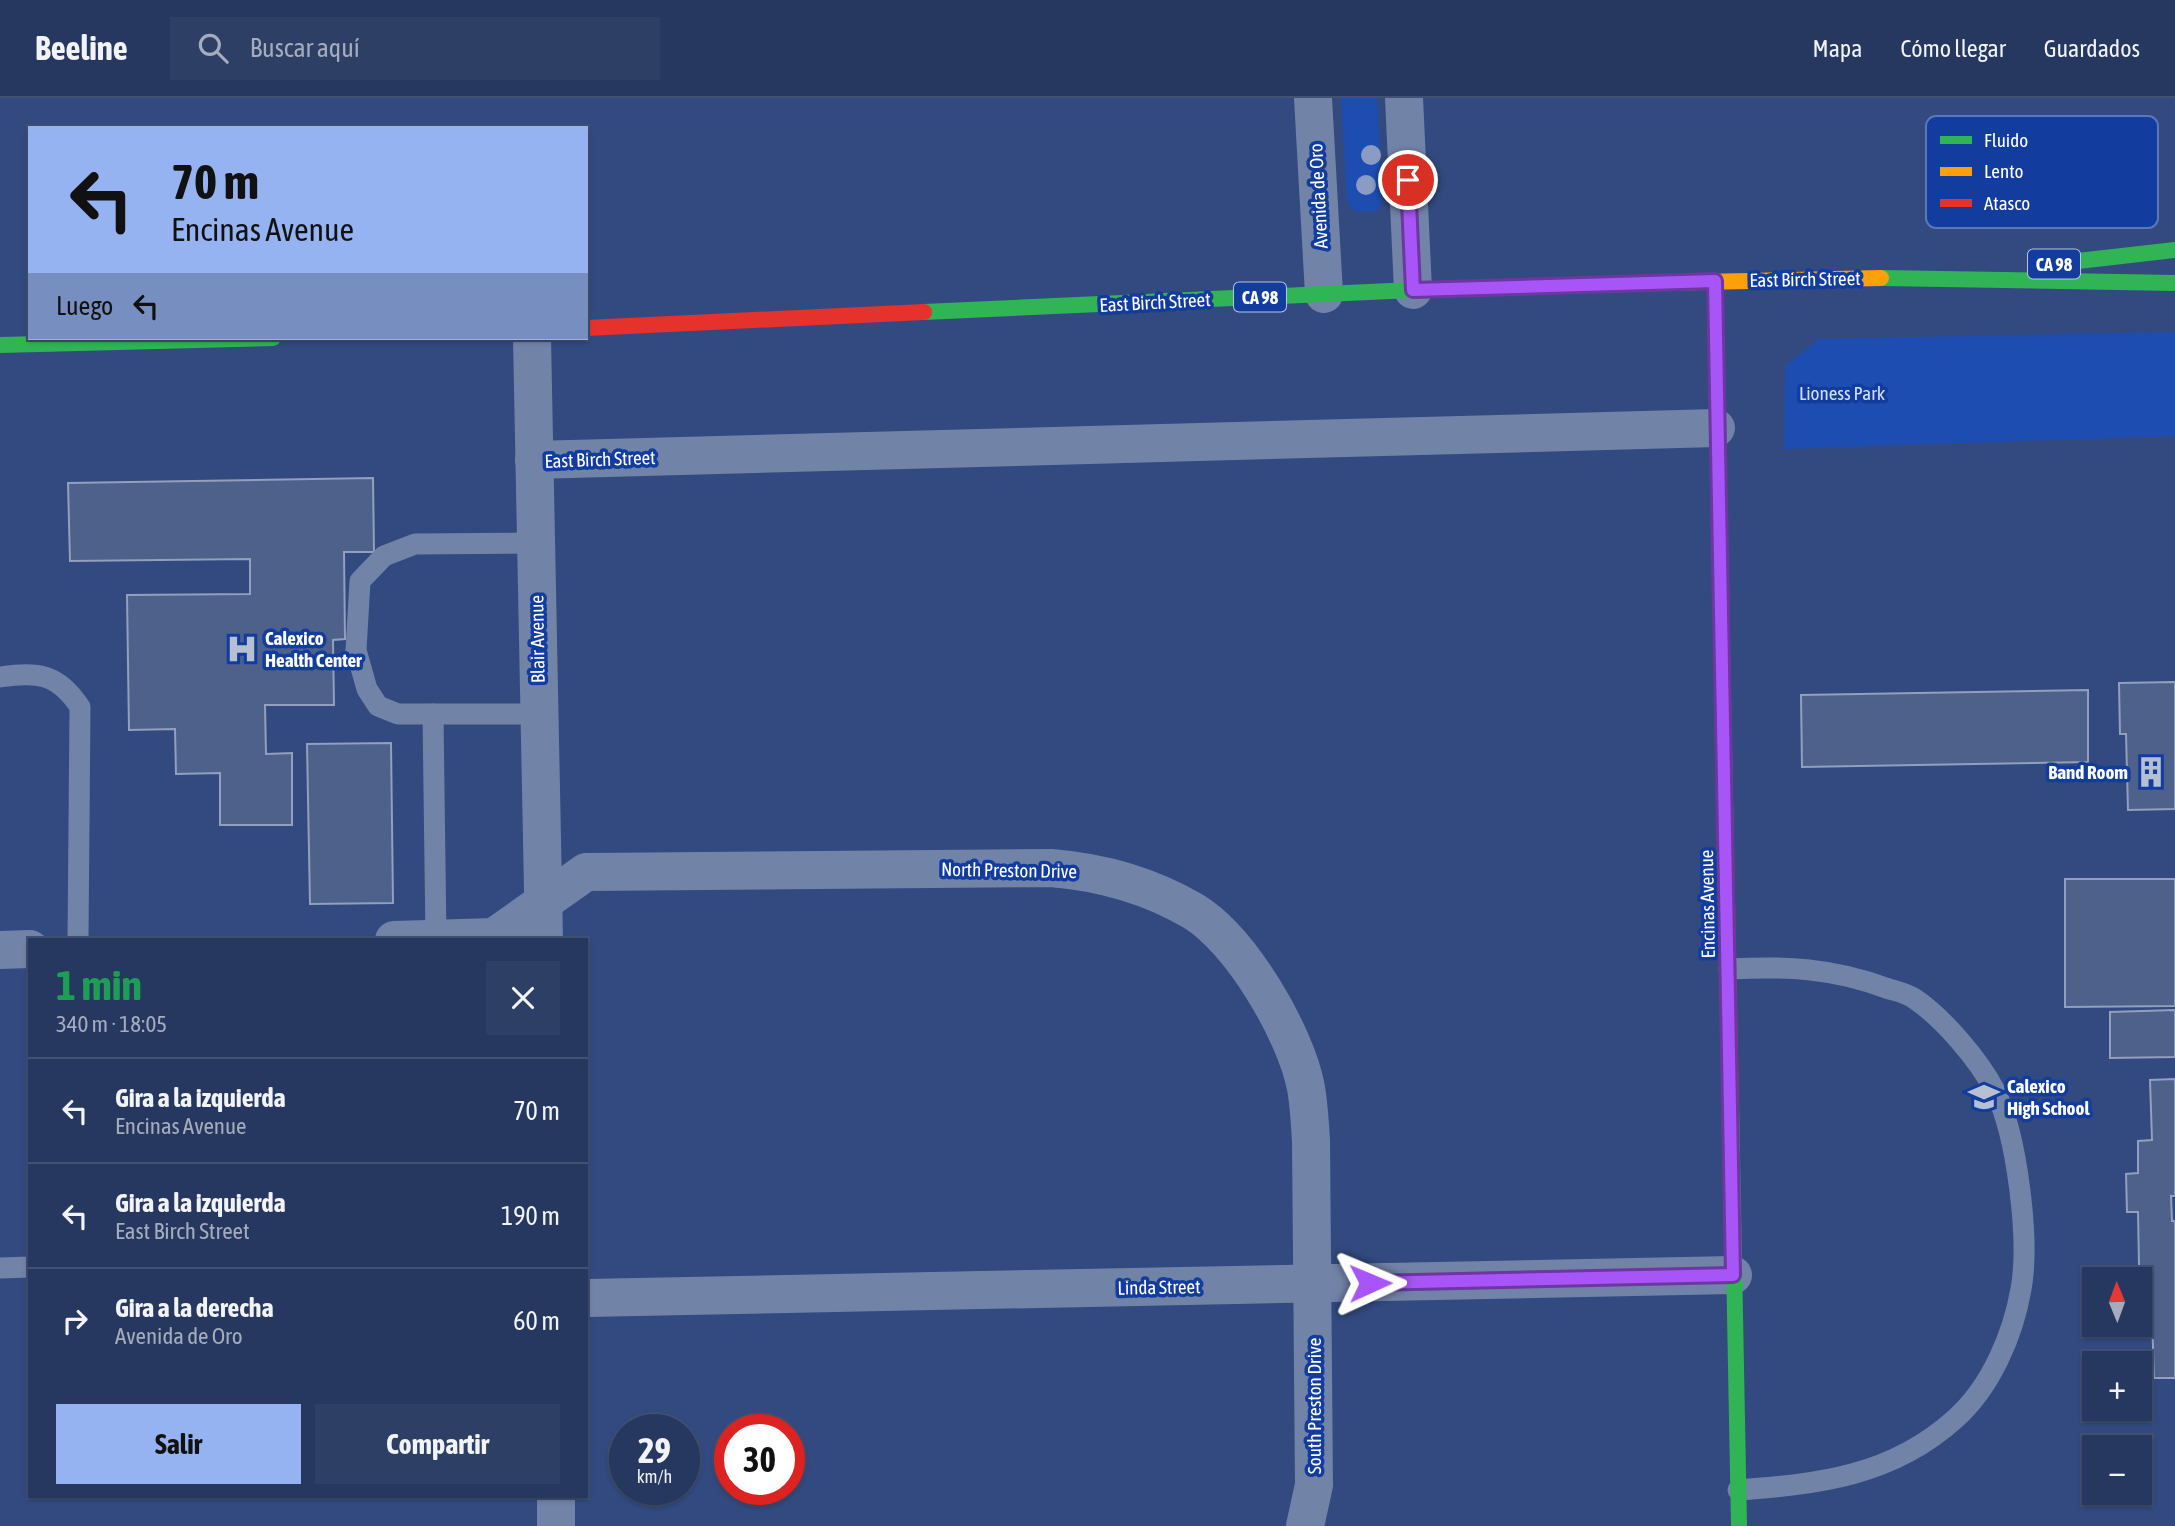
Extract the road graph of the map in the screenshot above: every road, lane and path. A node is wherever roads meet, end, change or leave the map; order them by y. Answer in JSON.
{"nodes":[{"id":1,"x":1313,"y":98,"type":"edge"},
{"id":2,"x":1404,"y":98,"type":"edge"},
{"id":3,"x":2175,"y":250,"type":"edge"},
{"id":4,"x":1933,"y":277,"type":"junction"},
{"id":5,"x":1715,"y":281,"type":"junction"},
{"id":6,"x":2175,"y":283,"type":"edge"},
{"id":7,"x":1413,"y":290,"type":"junction"},
{"id":8,"x":1324,"y":294,"type":"junction"},
{"id":9,"x":588,"y":328,"type":"edge"},
{"id":10,"x":195,"y":340,"type":"edge"},
{"id":11,"x":532,"y":340,"type":"edge"},
{"id":12,"x":0,"y":345,"type":"edge"},
{"id":13,"x":1716,"y":428,"type":"junction"},
{"id":14,"x":534,"y":460,"type":"junction"},
{"id":15,"x":536,"y":543,"type":"junction"},
{"id":16,"x":0,"y":677,"type":"edge"},
{"id":17,"x":433,"y":714,"type":"junction"},
{"id":18,"x":539,"y":714,"type":"junction"},
{"id":19,"x":543,"y":902,"type":"junction"},
{"id":20,"x":78,"y":938,"type":"edge"},
{"id":21,"x":436,"y":938,"type":"edge"},
{"id":22,"x":465,"y":938,"type":"edge"},
{"id":23,"x":544,"y":938,"type":"edge"},
{"id":24,"x":28,"y":949,"type":"edge"},
{"id":25,"x":0,"y":950,"type":"edge"},
{"id":26,"x":1729,"y":968,"type":"junction"},
{"id":27,"x":28,"y":1267,"type":"edge"},
{"id":28,"x":0,"y":1268,"type":"edge"},
{"id":29,"x":1733,"y":1275,"type":"junction"},
{"id":30,"x":1314,"y":1284,"type":"junction"},
{"id":31,"x":588,"y":1298,"type":"edge"},
{"id":32,"x":1738,"y":1490,"type":"junction"},
{"id":33,"x":556,"y":1498,"type":"edge"},
{"id":34,"x":556,"y":1526,"type":"edge"},
{"id":35,"x":1305,"y":1526,"type":"edge"},
{"id":36,"x":1739,"y":1526,"type":"edge"}],
"edges":[{"from":1,"to":8,"type":"street","name":"Avenida de Oro"},
{"from":2,"to":7,"type":"street"},
{"from":3,"to":4,"type":"main road","name":"East Birch Street","number":"CA 98"},
{"from":4,"to":5,"type":"main road","name":"East Birch Street","number":"CA 98"},
{"from":4,"to":6,"type":"main road","name":"East Birch Street","number":"CA 98"},
{"from":5,"to":7,"type":"main road","name":"East Birch Street","number":"CA 98"},
{"from":5,"to":13,"type":"main road","name":"Encinas Avenue"},
{"from":7,"to":8,"type":"main road","name":"East Birch Street","number":"CA 98"},
{"from":8,"to":9,"type":"main road","name":"East Birch Street","number":"CA 98"},
{"from":10,"to":12,"type":"main road"},
{"from":11,"to":14,"type":"street","name":"Blair Avenue"},
{"from":13,"to":14,"type":"street","name":"East Birch Street"},
{"from":13,"to":26,"type":"main road","name":"Encinas Avenue"},
{"from":14,"to":15,"type":"street","name":"Blair Avenue"},
{"from":15,"to":17,"type":"lane"},
{"from":15,"to":18,"type":"street","name":"Blair Avenue"},
{"from":16,"to":20,"type":"lane"},
{"from":17,"to":18,"type":"lane"},
{"from":17,"to":21,"type":"lane"},
{"from":18,"to":19,"type":"street","name":"Blair Avenue"},
{"from":19,"to":22,"type":"street","name":"North Preston Drive"},
{"from":19,"to":23,"type":"street","name":"Blair Avenue"},
{"from":19,"to":30,"type":"street","name":"North Preston Drive"},
{"from":24,"to":25,"type":"street"},
{"from":26,"to":29,"type":"main road","name":"Encinas Avenue"},
{"from":26,"to":32,"type":"lane"},
{"from":27,"to":28,"type":"lane"},
{"from":29,"to":30,"type":"street","name":"Linda Street"},
{"from":29,"to":32,"type":"main road","name":"Encinas Avenue"},
{"from":30,"to":31,"type":"street","name":"Linda Street"},
{"from":30,"to":35,"type":"street","name":"South Preston Drive"},
{"from":32,"to":36,"type":"main road","name":"Encinas Avenue"},
{"from":33,"to":34,"type":"street"}]}
